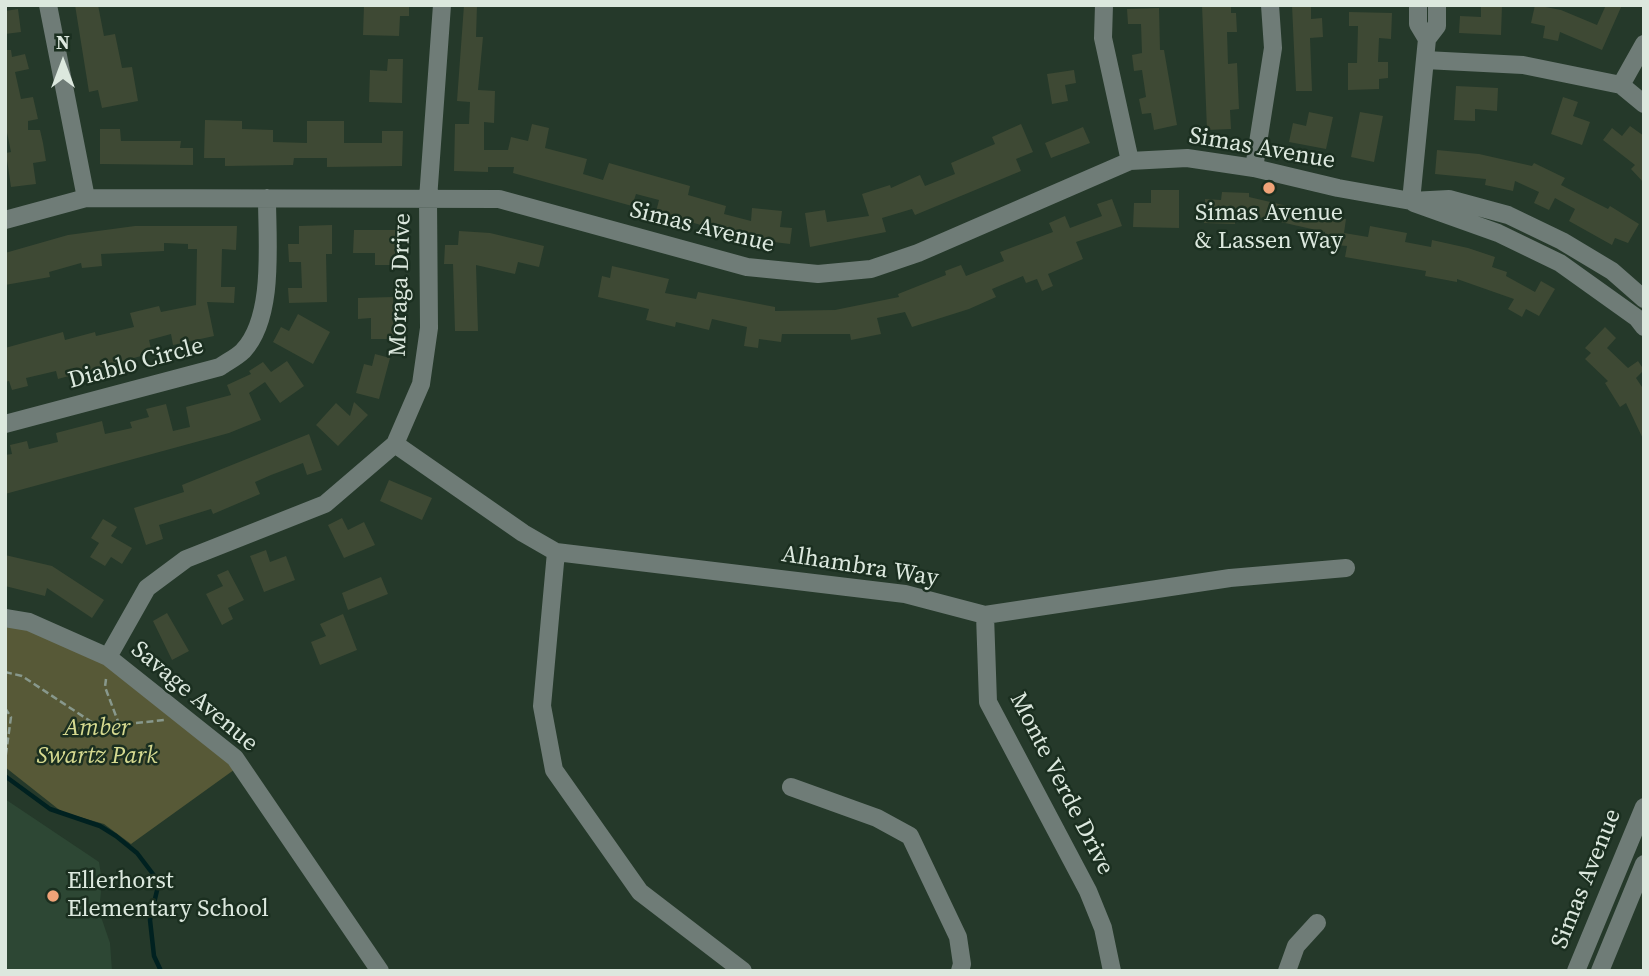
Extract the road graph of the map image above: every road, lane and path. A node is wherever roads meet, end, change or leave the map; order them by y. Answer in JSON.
{"nodes":[{"id":1,"x":48,"y":5,"type":"edge"},
{"id":2,"x":442,"y":5,"type":"edge"},
{"id":3,"x":1104,"y":5,"type":"edge"},
{"id":4,"x":1270,"y":5,"type":"edge"},
{"id":5,"x":1418,"y":5,"type":"edge"},
{"id":6,"x":1437,"y":5,"type":"edge"},
{"id":7,"x":1427,"y":39,"type":"junction"},
{"id":8,"x":1644,"y":44,"type":"edge"},
{"id":9,"x":1424,"y":60,"type":"junction"},
{"id":10,"x":1621,"y":85,"type":"junction"},
{"id":11,"x":1644,"y":104,"type":"edge"},
{"id":12,"x":1130,"y":161,"type":"junction"},
{"id":13,"x":1254,"y":167,"type":"junction"},
{"id":14,"x":86,"y":198,"type":"junction"},
{"id":15,"x":267,"y":198,"type":"junction"},
{"id":16,"x":428,"y":200,"type":"junction"},
{"id":17,"x":1410,"y":201,"type":"junction"},
{"id":18,"x":5,"y":220,"type":"edge"},
{"id":19,"x":1644,"y":299,"type":"edge"},
{"id":20,"x":1644,"y":327,"type":"edge"},
{"id":21,"x":5,"y":424,"type":"edge"},
{"id":22,"x":395,"y":444,"type":"junction"},
{"id":23,"x":556,"y":552,"type":"junction"},
{"id":24,"x":1346,"y":568,"type":"dead end"},
{"id":25,"x":985,"y":615,"type":"junction"},
{"id":26,"x":5,"y":618,"type":"edge"},
{"id":27,"x":108,"y":657,"type":"junction"},
{"id":28,"x":5,"y":672,"type":"edge"},
{"id":29,"x":106,"y":679,"type":"dead end"},
{"id":30,"x":5,"y":708,"type":"edge"},
{"id":31,"x":184,"y":717,"type":"junction"},
{"id":32,"x":119,"y":724,"type":"junction"},
{"id":33,"x":5,"y":761,"type":"edge"},
{"id":34,"x":791,"y":787,"type":"dead end"},
{"id":35,"x":1643,"y":812,"type":"edge"},
{"id":36,"x":1644,"y":864,"type":"edge"},
{"id":37,"x":1317,"y":923,"type":"dead end"},
{"id":38,"x":380,"y":971,"type":"edge"},
{"id":39,"x":744,"y":971,"type":"edge"},
{"id":40,"x":960,"y":971,"type":"edge"},
{"id":41,"x":1112,"y":971,"type":"edge"},
{"id":42,"x":1287,"y":971,"type":"edge"},
{"id":43,"x":1576,"y":971,"type":"edge"},
{"id":44,"x":1600,"y":971,"type":"edge"}],
"edges":[{"from":1,"to":14,"type":"street"},
{"from":2,"to":16,"type":"street","name":"Moraga Drive"},
{"from":3,"to":12,"type":"street"},
{"from":4,"to":13,"type":"street"},
{"from":5,"to":7,"type":"street"},
{"from":6,"to":7,"type":"street"},
{"from":7,"to":9,"type":"street"},
{"from":8,"to":10,"type":"street"},
{"from":9,"to":10,"type":"street"},
{"from":9,"to":17,"type":"street"},
{"from":10,"to":11,"type":"street"},
{"from":12,"to":13,"type":"street","name":"Simas Avenue"},
{"from":12,"to":16,"type":"street","name":"Simas Avenue"},
{"from":13,"to":17,"type":"street","name":"Simas Avenue"},
{"from":14,"to":15,"type":"street","name":"Simas Avenue"},
{"from":14,"to":18,"type":"street","name":"Simas Avenue"},
{"from":15,"to":16,"type":"street","name":"Simas Avenue"},
{"from":15,"to":21,"type":"street","name":"Diablo Circle"},
{"from":16,"to":22,"type":"street","name":"Moraga Drive"},
{"from":17,"to":19,"type":"street","name":"Simas Avenue"},
{"from":17,"to":20,"type":"street","name":"Simas Avenue"},
{"from":22,"to":23,"type":"street","name":"Alhambra Way"},
{"from":22,"to":27,"type":"street","name":"Moraga Drive"},
{"from":23,"to":25,"type":"street","name":"Alhambra Way"},
{"from":23,"to":39,"type":"street"},
{"from":24,"to":25,"type":"street","name":"Alhambra Way"},
{"from":25,"to":41,"type":"street","name":"Monte Verde Drive"},
{"from":26,"to":27,"type":"street","name":"Savage Avenue"},
{"from":27,"to":31,"type":"street","name":"Savage Avenue"},
{"from":28,"to":32,"type":"path"},
{"from":29,"to":32,"type":"path"},
{"from":30,"to":33,"type":"path"},
{"from":31,"to":32,"type":"path"},
{"from":31,"to":38,"type":"street","name":"Savage Avenue"},
{"from":34,"to":40,"type":"street"},
{"from":35,"to":43,"type":"street","name":"Simas Avenue"},
{"from":36,"to":44,"type":"street","name":"Simas Avenue"},
{"from":37,"to":42,"type":"street"}]}
